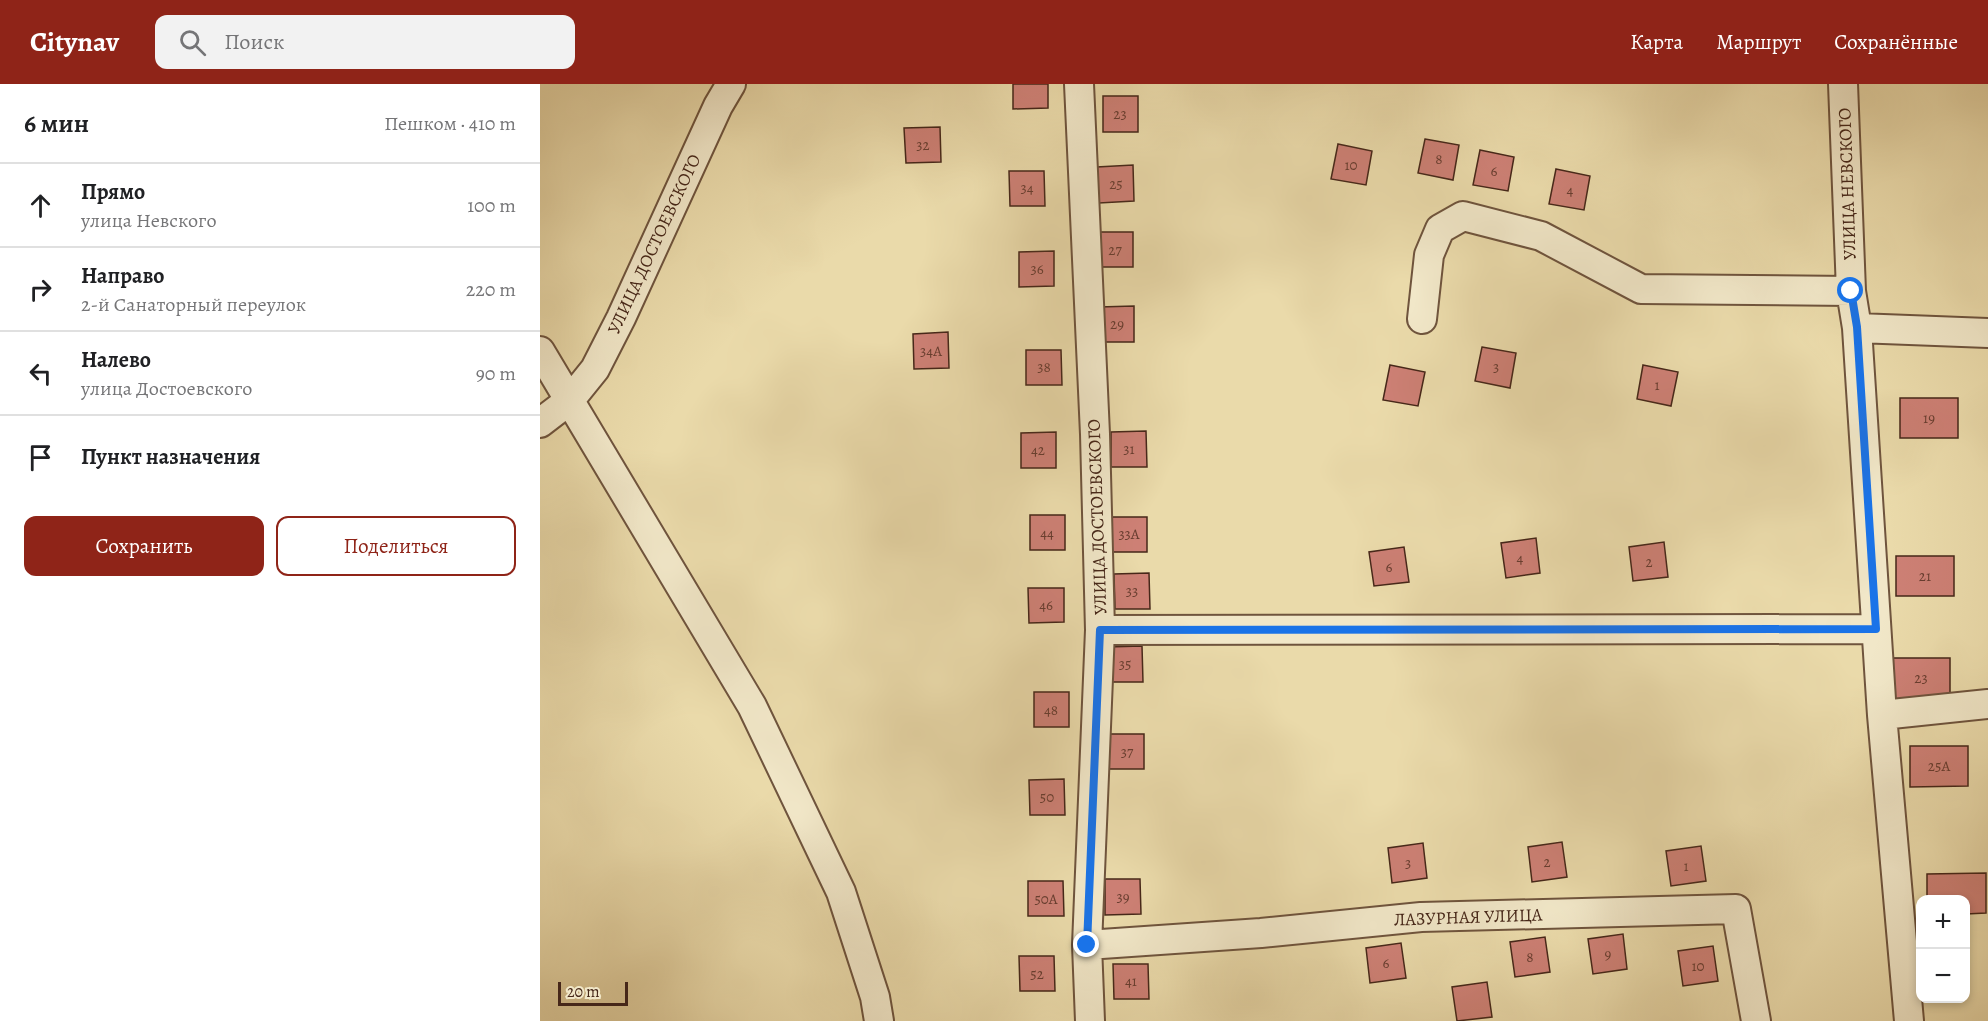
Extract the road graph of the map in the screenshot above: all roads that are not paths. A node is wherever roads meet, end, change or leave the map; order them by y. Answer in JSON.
{"nodes":[{"id":1,"x":731,"y":84,"type":"edge"},
{"id":2,"x":1079,"y":84,"type":"edge"},
{"id":3,"x":1843,"y":84,"type":"edge"},
{"id":4,"x":1851,"y":291,"type":"junction"},
{"id":5,"x":1422,"y":319,"type":"dead end"},
{"id":6,"x":1857,"y":327,"type":"junction"},
{"id":7,"x":1988,"y":333,"type":"edge"},
{"id":8,"x":540,"y":351,"type":"edge"},
{"id":9,"x":570,"y":400,"type":"junction"},
{"id":10,"x":540,"y":423,"type":"edge"},
{"id":11,"x":1876,"y":629,"type":"junction"},
{"id":12,"x":1100,"y":630,"type":"junction"},
{"id":13,"x":1988,"y":704,"type":"edge"},
{"id":14,"x":1882,"y":715,"type":"junction"},
{"id":15,"x":1087,"y":945,"type":"junction"},
{"id":16,"x":879,"y":1021,"type":"edge"},
{"id":17,"x":1090,"y":1021,"type":"edge"},
{"id":18,"x":1756,"y":1021,"type":"edge"},
{"id":19,"x":1909,"y":1021,"type":"edge"}],
"edges":[{"from":1,"to":9,"type":"street","name":"УЛИЦА ДОСТОЕВСКОГО"},
{"from":2,"to":12,"type":"street","name":"УЛИЦА ДОСТОЕВСКОГО"},
{"from":3,"to":4,"type":"street","name":"УЛИЦА НЕВСКОГО"},
{"from":4,"to":5,"type":"street"},
{"from":4,"to":6,"type":"street","name":"УЛИЦА НЕВСКОГО"},
{"from":6,"to":7,"type":"street"},
{"from":6,"to":11,"type":"street","name":"УЛИЦА НЕВСКОГО"},
{"from":8,"to":9,"type":"street"},
{"from":9,"to":10,"type":"street","name":"УЛИЦА ДОСТОЕВСКОГО"},
{"from":9,"to":16,"type":"street"},
{"from":11,"to":12,"type":"street"},
{"from":11,"to":14,"type":"street","name":"УЛИЦА НЕВСКОГО"},
{"from":12,"to":15,"type":"street","name":"УЛИЦА ДОСТОЕВСКОГО"},
{"from":13,"to":14,"type":"street"},
{"from":14,"to":19,"type":"street","name":"УЛИЦА НЕВСКОГО"},
{"from":15,"to":17,"type":"street","name":"УЛИЦА ДОСТОЕВСКОГО"},
{"from":15,"to":18,"type":"street","name":"ЛАЗУРНАЯ УЛИЦА"}]}
